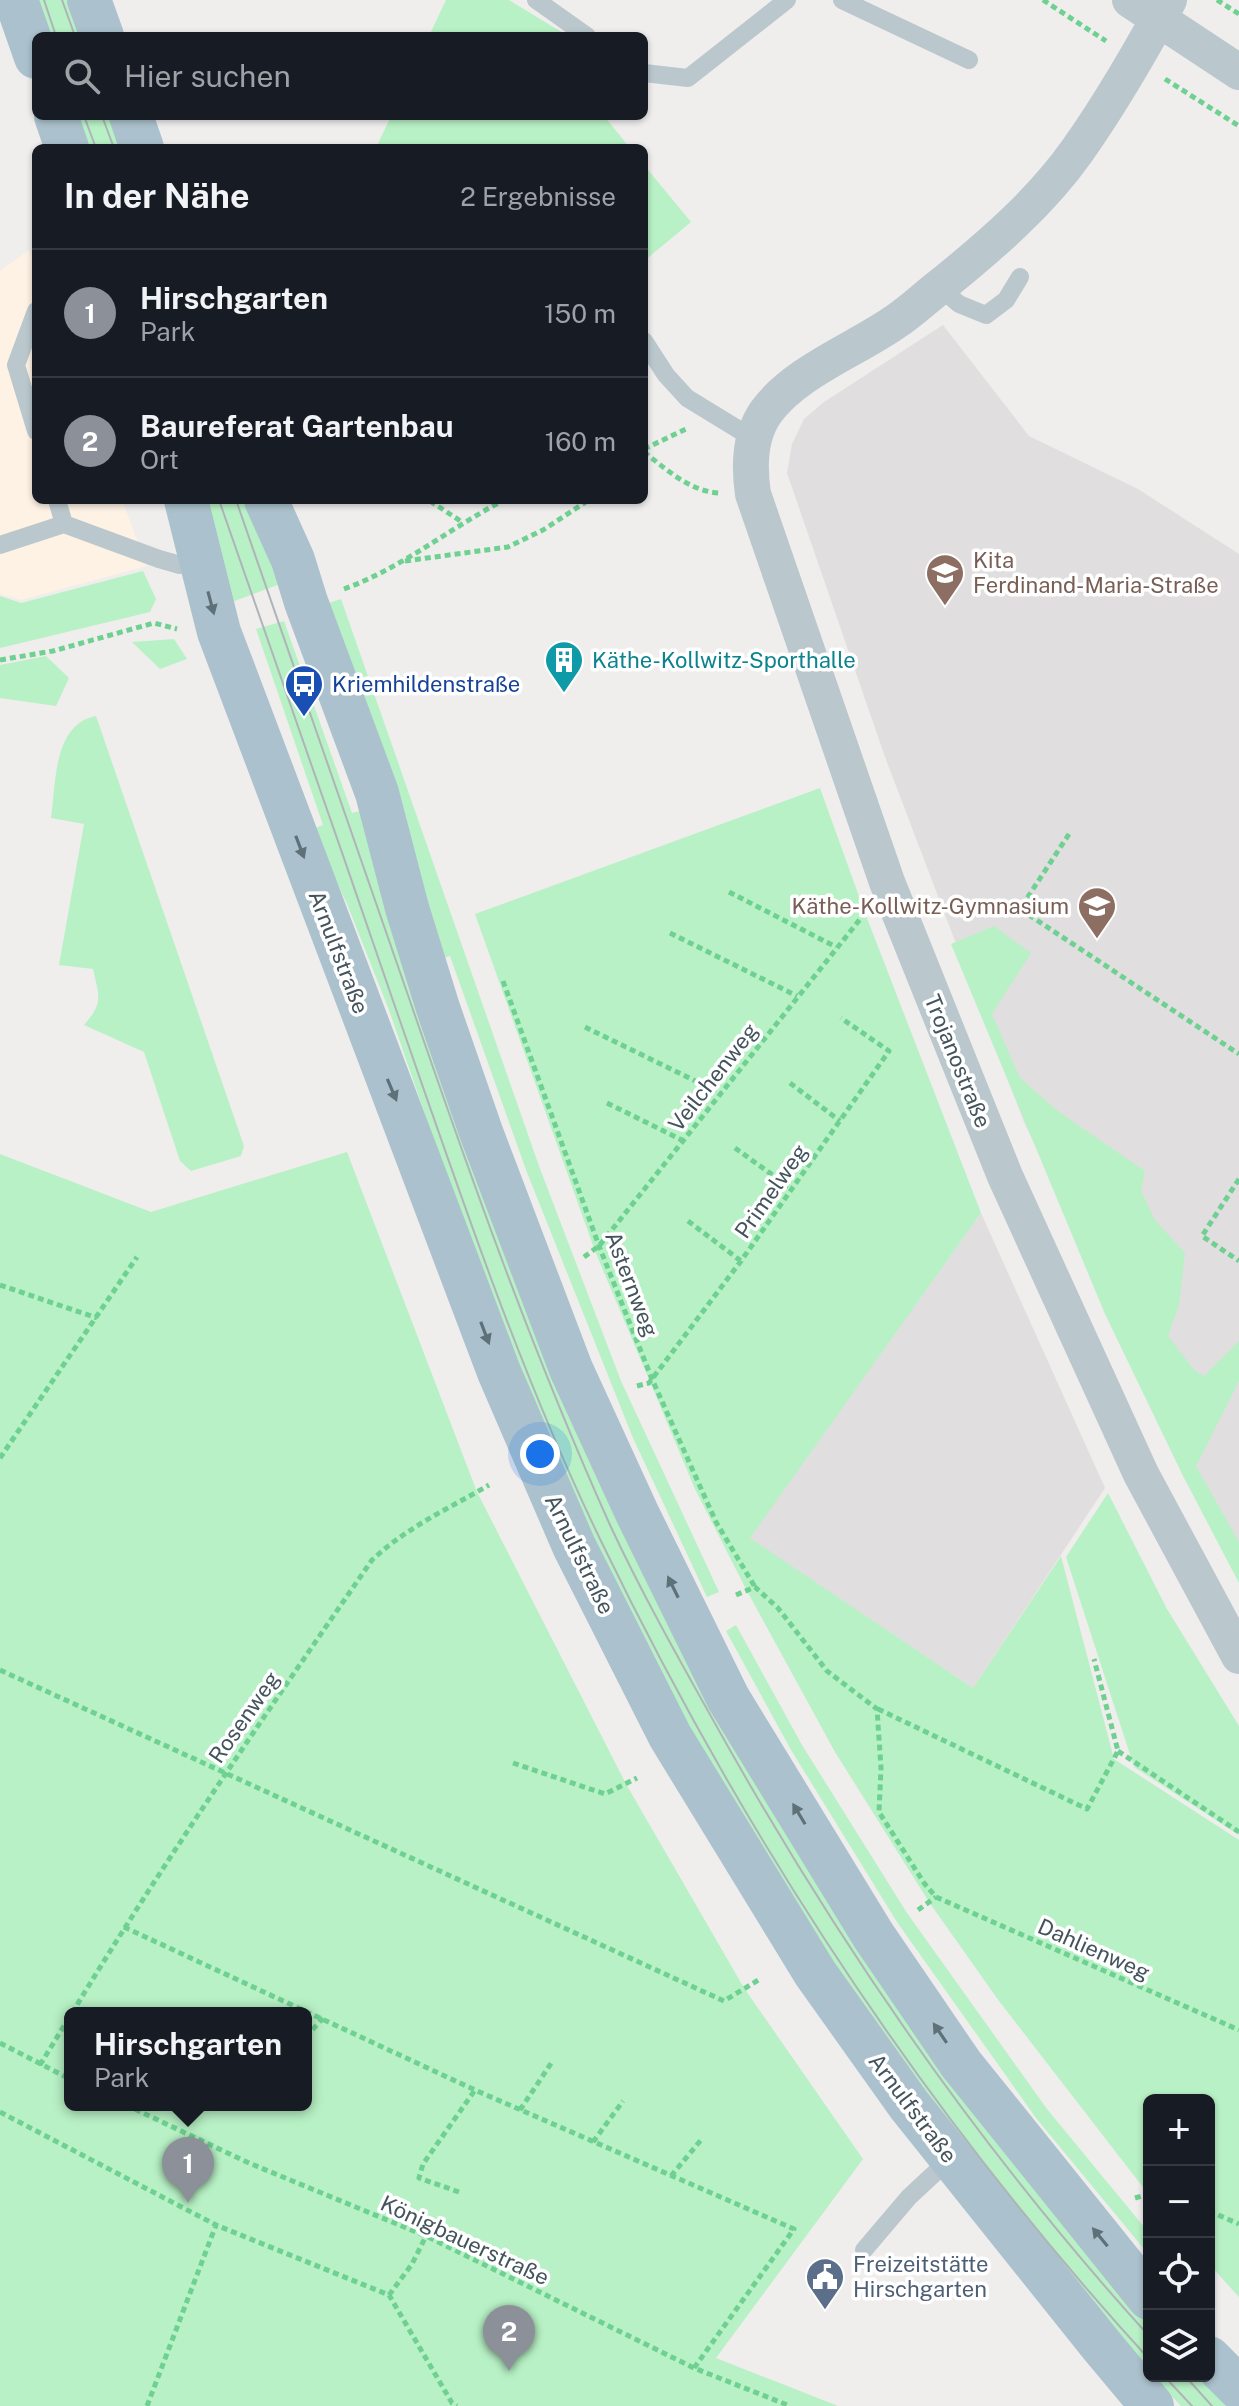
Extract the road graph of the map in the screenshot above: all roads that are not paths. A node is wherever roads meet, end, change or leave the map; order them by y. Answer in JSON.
{"nodes":[{"id":1,"x":16,"y":0,"type":"edge"},
{"id":2,"x":89,"y":0,"type":"edge"},
{"id":3,"x":536,"y":0,"type":"edge"},
{"id":4,"x":787,"y":0,"type":"edge"},
{"id":5,"x":842,"y":0,"type":"edge"},
{"id":6,"x":1152,"y":6,"type":"edge"},
{"id":7,"x":101,"y":32,"type":"edge"},
{"id":8,"x":581,"y":32,"type":"edge"},
{"id":9,"x":32,"y":46,"type":"edge"},
{"id":10,"x":969,"y":60,"type":"dead end"},
{"id":11,"x":1239,"y":72,"type":"edge"},
{"id":12,"x":648,"y":73,"type":"edge"},
{"id":13,"x":57,"y":120,"type":"edge"},
{"id":14,"x":132,"y":120,"type":"edge"},
{"id":15,"x":66,"y":144,"type":"edge"},
{"id":16,"x":141,"y":144,"type":"edge"},
{"id":17,"x":1020,"y":277,"type":"dead end"},
{"id":18,"x":939,"y":287,"type":"junction"},
{"id":19,"x":32,"y":322,"type":"edge"},
{"id":20,"x":648,"y":347,"type":"edge"},
{"id":21,"x":32,"y":418,"type":"edge"},
{"id":22,"x":754,"y":439,"type":"junction"},
{"id":23,"x":58,"y":504,"type":"edge"},
{"id":24,"x":187,"y":504,"type":"edge"},
{"id":25,"x":268,"y":504,"type":"edge"},
{"id":26,"x":64,"y":524,"type":"junction"},
{"id":27,"x":0,"y":545,"type":"edge"},
{"id":28,"x":200,"y":561,"type":"junction"},
{"id":29,"x":1239,"y":1656,"type":"edge"},
{"id":30,"x":951,"y":2158,"type":"junction"},
{"id":31,"x":864,"y":2250,"type":"dead end"},
{"id":32,"x":1143,"y":2291,"type":"edge"},
{"id":33,"x":1215,"y":2364,"type":"edge"},
{"id":34,"x":1239,"y":2388,"type":"edge"},
{"id":35,"x":1152,"y":2406,"type":"edge"}],
"edges":[{"from":1,"to":9,"type":"main road"},
{"from":2,"to":7,"type":"main road"},
{"from":3,"to":8,"type":"lane"},
{"from":4,"to":12,"type":"lane"},
{"from":5,"to":10,"type":"lane"},
{"from":6,"to":11,"type":"street"},
{"from":6,"to":18,"type":"street"},
{"from":13,"to":15,"type":"main road"},
{"from":14,"to":16,"type":"main road"},
{"from":17,"to":18,"type":"lane"},
{"from":18,"to":22,"type":"street"},
{"from":19,"to":21,"type":"lane"},
{"from":20,"to":22,"type":"lane"},
{"from":22,"to":29,"type":"street","name":"Trojanostraße"},
{"from":23,"to":26,"type":"lane"},
{"from":24,"to":28,"type":"main road","name":"Arnulfstraße"},
{"from":32,"to":25,"type":"main road","one_way":true},
{"from":26,"to":27,"type":"lane"},
{"from":26,"to":28,"type":"lane"},
{"from":28,"to":30,"type":"main road","name":"Arnulfstraße","one_way":true},
{"from":30,"to":31,"type":"lane"},
{"from":30,"to":35,"type":"main road","name":"Arnulfstraße"},
{"from":33,"to":34,"type":"main road"}]}
